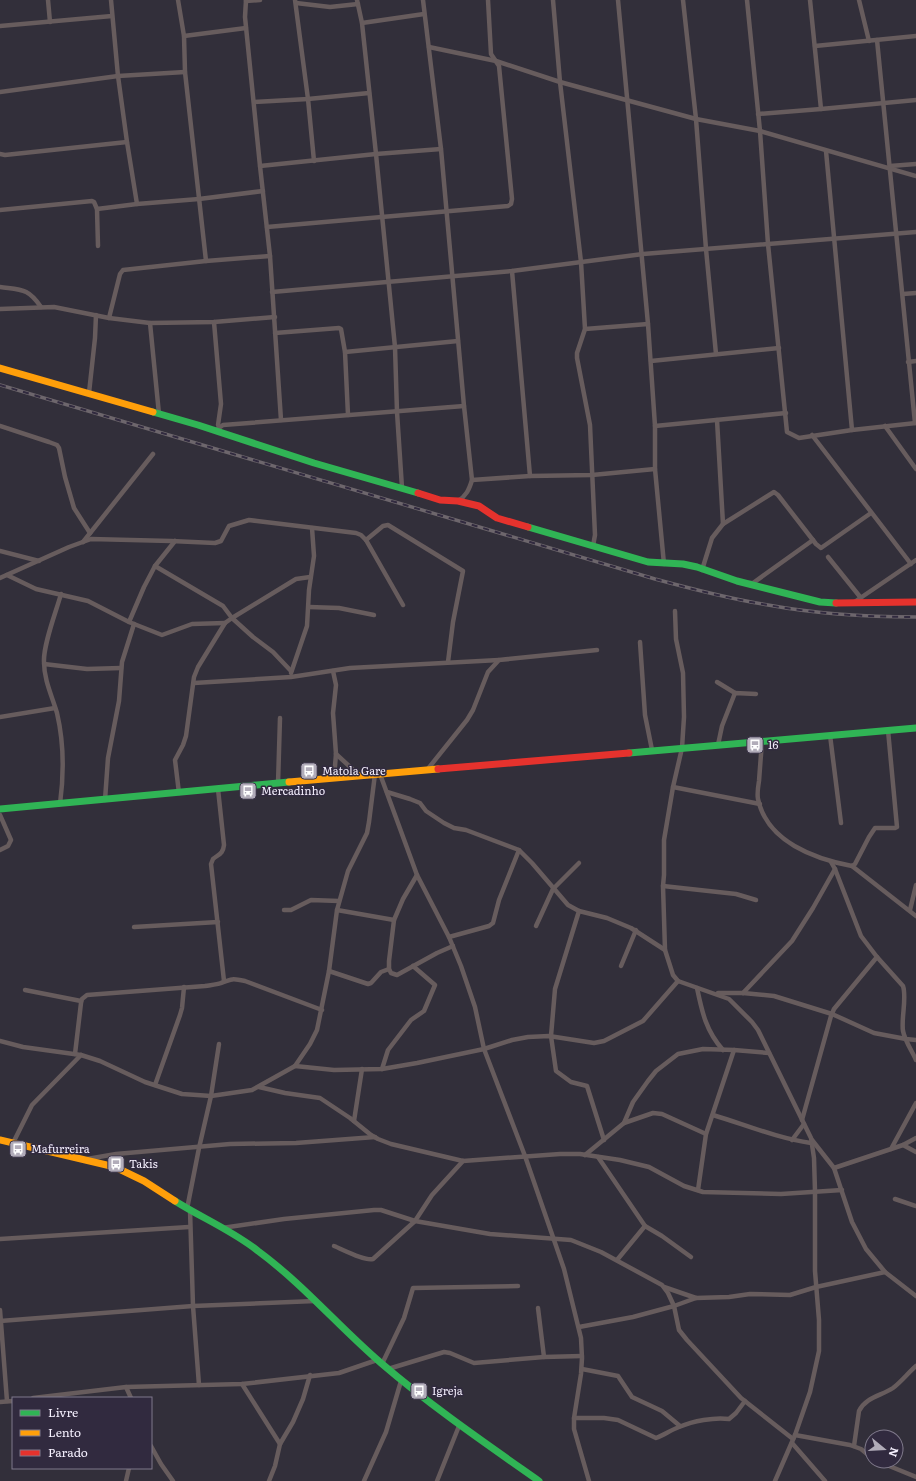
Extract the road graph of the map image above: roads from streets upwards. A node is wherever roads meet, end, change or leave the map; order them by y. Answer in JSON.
{"nodes":[{"id":1,"x":48,"y":0,"type":"edge"},
{"id":2,"x":111,"y":0,"type":"edge"},
{"id":3,"x":178,"y":0,"type":"edge"},
{"id":4,"x":246,"y":0,"type":"edge"},
{"id":5,"x":260,"y":0,"type":"edge"},
{"id":6,"x":423,"y":0,"type":"edge"},
{"id":7,"x":488,"y":0,"type":"edge"},
{"id":8,"x":553,"y":0,"type":"edge"},
{"id":9,"x":618,"y":0,"type":"edge"},
{"id":10,"x":683,"y":0,"type":"edge"},
{"id":11,"x":747,"y":0,"type":"edge"},
{"id":12,"x":810,"y":0,"type":"edge"},
{"id":13,"x":859,"y":0,"type":"edge"},
{"id":14,"x":296,"y":2,"type":"edge"},
{"id":15,"x":358,"y":2,"type":"edge"},
{"id":16,"x":424,"y":14,"type":"junction"},
{"id":17,"x":112,"y":16,"type":"junction"},
{"id":18,"x":50,"y":22,"type":"junction"},
{"id":19,"x":362,"y":23,"type":"junction"},
{"id":20,"x":0,"y":26,"type":"edge"},
{"id":21,"x":246,"y":28,"type":"junction"},
{"id":22,"x":184,"y":36,"type":"junction"},
{"id":23,"x":916,"y":36,"type":"edge"},
{"id":24,"x":877,"y":40,"type":"junction"},
{"id":25,"x":869,"y":41,"type":"junction"},
{"id":26,"x":429,"y":46,"type":"junction"},
{"id":27,"x":815,"y":46,"type":"junction"},
{"id":28,"x":496,"y":61,"type":"junction"},
{"id":29,"x":185,"y":72,"type":"junction"},
{"id":30,"x":118,"y":76,"type":"junction"},
{"id":31,"x":560,"y":82,"type":"junction"},
{"id":32,"x":0,"y":92,"type":"edge"},
{"id":33,"x":369,"y":93,"type":"junction"},
{"id":34,"x":308,"y":99,"type":"junction"},
{"id":35,"x":628,"y":100,"type":"junction"},
{"id":36,"x":916,"y":100,"type":"edge"},
{"id":37,"x":254,"y":102,"type":"junction"},
{"id":38,"x":883,"y":103,"type":"junction"},
{"id":39,"x":821,"y":109,"type":"junction"},
{"id":40,"x":758,"y":114,"type":"junction"},
{"id":41,"x":696,"y":119,"type":"junction"},
{"id":42,"x":760,"y":131,"type":"junction"},
{"id":43,"x":127,"y":142,"type":"junction"},
{"id":44,"x":441,"y":149,"type":"junction"},
{"id":45,"x":826,"y":150,"type":"junction"},
{"id":46,"x":0,"y":154,"type":"edge"},
{"id":47,"x":376,"y":154,"type":"junction"},
{"id":48,"x":314,"y":161,"type":"junction"},
{"id":49,"x":916,"y":164,"type":"edge"},
{"id":50,"x":260,"y":166,"type":"junction"},
{"id":51,"x":890,"y":167,"type":"junction"},
{"id":52,"x":916,"y":176,"type":"edge"},
{"id":53,"x":263,"y":191,"type":"junction"},
{"id":54,"x":199,"y":200,"type":"junction"},
{"id":55,"x":137,"y":204,"type":"junction"},
{"id":56,"x":97,"y":209,"type":"junction"},
{"id":57,"x":0,"y":210,"type":"edge"},
{"id":58,"x":446,"y":211,"type":"junction"},
{"id":59,"x":382,"y":217,"type":"junction"},
{"id":60,"x":267,"y":227,"type":"junction"},
{"id":61,"x":916,"y":232,"type":"edge"},
{"id":62,"x":897,"y":234,"type":"junction"},
{"id":63,"x":834,"y":238,"type":"junction"},
{"id":64,"x":768,"y":244,"type":"junction"},
{"id":65,"x":98,"y":246,"type":"dead end"},
{"id":66,"x":706,"y":249,"type":"junction"},
{"id":67,"x":643,"y":254,"type":"junction"},
{"id":68,"x":270,"y":256,"type":"junction"},
{"id":69,"x":206,"y":261,"type":"junction"},
{"id":70,"x":581,"y":262,"type":"junction"},
{"id":71,"x":512,"y":271,"type":"junction"},
{"id":72,"x":453,"y":276,"type":"junction"},
{"id":73,"x":388,"y":281,"type":"junction"},
{"id":74,"x":0,"y":287,"type":"edge"},
{"id":75,"x":272,"y":292,"type":"junction"},
{"id":76,"x":916,"y":293,"type":"edge"},
{"id":77,"x":903,"y":294,"type":"junction"},
{"id":78,"x":42,"y":307,"type":"junction"},
{"id":79,"x":0,"y":309,"type":"edge"},
{"id":80,"x":96,"y":315,"type":"junction"},
{"id":81,"x":275,"y":317,"type":"junction"},
{"id":82,"x":109,"y":318,"type":"junction"},
{"id":83,"x":214,"y":322,"type":"junction"},
{"id":84,"x":150,"y":323,"type":"junction"},
{"id":85,"x":648,"y":324,"type":"junction"},
{"id":86,"x":585,"y":329,"type":"junction"},
{"id":87,"x":275,"y":333,"type":"junction"},
{"id":88,"x":458,"y":341,"type":"junction"},
{"id":89,"x":395,"y":346,"type":"junction"},
{"id":90,"x":779,"y":348,"type":"junction"},
{"id":91,"x":345,"y":352,"type":"junction"},
{"id":92,"x":716,"y":354,"type":"junction"},
{"id":93,"x":651,"y":361,"type":"junction"},
{"id":94,"x":916,"y":361,"type":"edge"},
{"id":95,"x":908,"y":362,"type":"junction"},
{"id":96,"x":0,"y":368,"type":"edge"},
{"id":97,"x":89,"y":393,"type":"junction"},
{"id":98,"x":464,"y":406,"type":"junction"},
{"id":99,"x":397,"y":412,"type":"junction"},
{"id":100,"x":786,"y":413,"type":"junction"},
{"id":101,"x":159,"y":414,"type":"junction"},
{"id":102,"x":348,"y":415,"type":"junction"},
{"id":103,"x":281,"y":420,"type":"junction"},
{"id":104,"x":717,"y":420,"type":"junction"},
{"id":105,"x":915,"y":423,"type":"edge"},
{"id":106,"x":0,"y":426,"type":"edge"},
{"id":107,"x":655,"y":426,"type":"junction"},
{"id":108,"x":885,"y":426,"type":"junction"},
{"id":109,"x":219,"y":427,"type":"junction"},
{"id":110,"x":852,"y":430,"type":"junction"},
{"id":111,"x":812,"y":435,"type":"junction"},
{"id":112,"x":153,"y":454,"type":"dead end"},
{"id":113,"x":654,"y":469,"type":"junction"},
{"id":114,"x":916,"y":469,"type":"edge"},
{"id":115,"x":592,"y":475,"type":"junction"},
{"id":116,"x":530,"y":476,"type":"junction"},
{"id":117,"x":472,"y":480,"type":"junction"},
{"id":118,"x":402,"y":488,"type":"junction"},
{"id":119,"x":458,"y":501,"type":"junction"},
{"id":120,"x":871,"y":512,"type":"junction"},
{"id":121,"x":723,"y":524,"type":"junction"},
{"id":122,"x":312,"y":528,"type":"junction"},
{"id":123,"x":90,"y":533,"type":"junction"},
{"id":124,"x":366,"y":540,"type":"junction"},
{"id":125,"x":813,"y":540,"type":"junction"},
{"id":126,"x":175,"y":541,"type":"junction"},
{"id":127,"x":83,"y":542,"type":"junction"},
{"id":128,"x":593,"y":546,"type":"junction"},
{"id":129,"x":0,"y":551,"type":"edge"},
{"id":130,"x":828,"y":557,"type":"dead end"},
{"id":131,"x":916,"y":560,"type":"edge"},
{"id":132,"x":39,"y":561,"type":"junction"},
{"id":133,"x":664,"y":564,"type":"junction"},
{"id":134,"x":911,"y":564,"type":"junction"},
{"id":135,"x":155,"y":566,"type":"junction"},
{"id":136,"x":702,"y":570,"type":"junction"},
{"id":137,"x":7,"y":575,"type":"junction"},
{"id":138,"x":310,"y":577,"type":"junction"},
{"id":139,"x":0,"y":578,"type":"edge"},
{"id":140,"x":748,"y":583,"type":"junction"},
{"id":141,"x":61,"y":594,"type":"junction"},
{"id":142,"x":861,"y":598,"type":"junction"},
{"id":143,"x":916,"y":602,"type":"edge"},
{"id":144,"x":403,"y":604,"type":"dead end"},
{"id":145,"x":851,"y":604,"type":"junction"},
{"id":146,"x":309,"y":607,"type":"junction"},
{"id":147,"x":675,"y":610,"type":"dead end"},
{"id":148,"x":374,"y":615,"type":"dead end"},
{"id":149,"x":232,"y":618,"type":"junction"},
{"id":150,"x":129,"y":622,"type":"junction"},
{"id":151,"x":225,"y":623,"type":"junction"},
{"id":152,"x":134,"y":624,"type":"junction"},
{"id":153,"x":640,"y":642,"type":"dead end"},
{"id":154,"x":597,"y":650,"type":"dead end"},
{"id":155,"x":499,"y":660,"type":"junction"},
{"id":156,"x":448,"y":662,"type":"junction"},
{"id":157,"x":44,"y":664,"type":"junction"},
{"id":158,"x":121,"y":668,"type":"junction"},
{"id":159,"x":291,"y":670,"type":"junction"},
{"id":160,"x":333,"y":671,"type":"junction"},
{"id":161,"x":291,"y":677,"type":"junction"},
{"id":162,"x":717,"y":682,"type":"dead end"},
{"id":163,"x":194,"y":683,"type":"junction"},
{"id":164,"x":735,"y":693,"type":"junction"},
{"id":165,"x":756,"y":694,"type":"dead end"},
{"id":166,"x":55,"y":708,"type":"junction"},
{"id":167,"x":0,"y":717,"type":"edge"},
{"id":168,"x":280,"y":718,"type":"dead end"},
{"id":169,"x":916,"y":728,"type":"edge"},
{"id":170,"x":888,"y":730,"type":"junction"},
{"id":171,"x":830,"y":735,"type":"junction"},
{"id":172,"x":762,"y":741,"type":"junction"},
{"id":173,"x":718,"y":745,"type":"junction"},
{"id":174,"x":682,"y":748,"type":"junction"},
{"id":175,"x":652,"y":750,"type":"junction"},
{"id":176,"x":336,"y":754,"type":"junction"},
{"id":177,"x":427,"y":770,"type":"junction"},
{"id":178,"x":378,"y":774,"type":"junction"},
{"id":179,"x":360,"y":776,"type":"junction"},
{"id":180,"x":334,"y":778,"type":"junction"},
{"id":181,"x":278,"y":784,"type":"junction"},
{"id":182,"x":673,"y":787,"type":"junction"},
{"id":183,"x":218,"y":789,"type":"junction"},
{"id":184,"x":387,"y":792,"type":"junction"},
{"id":185,"x":179,"y":793,"type":"junction"},
{"id":186,"x":105,"y":800,"type":"junction"},
{"id":187,"x":60,"y":804,"type":"junction"},
{"id":188,"x":760,"y":804,"type":"junction"},
{"id":189,"x":0,"y":809,"type":"edge"},
{"id":190,"x":0,"y":815,"type":"edge"},
{"id":191,"x":841,"y":823,"type":"dead end"},
{"id":192,"x":0,"y":850,"type":"edge"},
{"id":193,"x":519,"y":850,"type":"junction"},
{"id":194,"x":830,"y":862,"type":"junction"},
{"id":195,"x":579,"y":864,"type":"dead end"},
{"id":196,"x":852,"y":866,"type":"junction"},
{"id":197,"x":835,"y":869,"type":"junction"},
{"id":198,"x":417,"y":875,"type":"junction"},
{"id":199,"x":916,"y":885,"type":"edge"},
{"id":200,"x":663,"y":886,"type":"junction"},
{"id":201,"x":553,"y":889,"type":"junction"},
{"id":202,"x":756,"y":900,"type":"dead end"},
{"id":203,"x":339,"y":901,"type":"junction"},
{"id":204,"x":284,"y":910,"type":"dead end"},
{"id":205,"x":337,"y":910,"type":"junction"},
{"id":206,"x":910,"y":910,"type":"junction"},
{"id":207,"x":579,"y":911,"type":"junction"},
{"id":208,"x":916,"y":916,"type":"edge"},
{"id":209,"x":394,"y":920,"type":"junction"},
{"id":210,"x":218,"y":922,"type":"junction"},
{"id":211,"x":536,"y":926,"type":"dead end"},
{"id":212,"x":134,"y":927,"type":"dead end"},
{"id":213,"x":636,"y":930,"type":"junction"},
{"id":214,"x":449,"y":937,"type":"junction"},
{"id":215,"x":453,"y":946,"type":"junction"},
{"id":216,"x":665,"y":950,"type":"junction"},
{"id":217,"x":877,"y":957,"type":"junction"},
{"id":218,"x":413,"y":966,"type":"junction"},
{"id":219,"x":621,"y":966,"type":"dead end"},
{"id":220,"x":389,"y":969,"type":"junction"},
{"id":221,"x":329,"y":971,"type":"junction"},
{"id":222,"x":224,"y":981,"type":"junction"},
{"id":223,"x":678,"y":981,"type":"junction"},
{"id":224,"x":184,"y":987,"type":"junction"},
{"id":225,"x":697,"y":988,"type":"junction"},
{"id":226,"x":25,"y":990,"type":"dead end"},
{"id":227,"x":743,"y":993,"type":"junction"},
{"id":228,"x":714,"y":994,"type":"junction"},
{"id":229,"x":81,"y":1001,"type":"junction"},
{"id":230,"x":322,"y":1010,"type":"junction"},
{"id":231,"x":832,"y":1014,"type":"junction"},
{"id":232,"x":551,"y":1036,"type":"junction"},
{"id":233,"x":906,"y":1040,"type":"junction"},
{"id":234,"x":916,"y":1040,"type":"edge"},
{"id":235,"x":0,"y":1041,"type":"edge"},
{"id":236,"x":219,"y":1044,"type":"dead end"},
{"id":237,"x":484,"y":1049,"type":"junction"},
{"id":238,"x":723,"y":1050,"type":"junction"},
{"id":239,"x":734,"y":1050,"type":"junction"},
{"id":240,"x":769,"y":1053,"type":"junction"},
{"id":241,"x":75,"y":1054,"type":"junction"},
{"id":242,"x":81,"y":1055,"type":"junction"},
{"id":243,"x":916,"y":1060,"type":"edge"},
{"id":244,"x":296,"y":1066,"type":"junction"},
{"id":245,"x":362,"y":1069,"type":"junction"},
{"id":246,"x":382,"y":1069,"type":"junction"},
{"id":247,"x":155,"y":1085,"type":"junction"},
{"id":248,"x":259,"y":1087,"type":"junction"},
{"id":249,"x":211,"y":1096,"type":"junction"},
{"id":250,"x":916,"y":1103,"type":"edge"},
{"id":251,"x":713,"y":1115,"type":"junction"},
{"id":252,"x":354,"y":1121,"type":"junction"},
{"id":253,"x":803,"y":1122,"type":"junction"},
{"id":254,"x":624,"y":1123,"type":"junction"},
{"id":255,"x":706,"y":1134,"type":"junction"},
{"id":256,"x":375,"y":1137,"type":"junction"},
{"id":257,"x":916,"y":1138,"type":"edge"},
{"id":258,"x":0,"y":1140,"type":"edge"},
{"id":259,"x":604,"y":1140,"type":"junction"},
{"id":260,"x":792,"y":1140,"type":"junction"},
{"id":261,"x":811,"y":1140,"type":"junction"},
{"id":262,"x":13,"y":1143,"type":"junction"},
{"id":263,"x":903,"y":1145,"type":"junction"},
{"id":264,"x":199,"y":1148,"type":"junction"},
{"id":265,"x":891,"y":1149,"type":"junction"},
{"id":266,"x":916,"y":1152,"type":"edge"},
{"id":267,"x":585,"y":1155,"type":"junction"},
{"id":268,"x":525,"y":1156,"type":"junction"},
{"id":269,"x":598,"y":1157,"type":"junction"},
{"id":270,"x":84,"y":1160,"type":"junction"},
{"id":271,"x":463,"y":1161,"type":"junction"},
{"id":272,"x":834,"y":1168,"type":"junction"},
{"id":273,"x":698,"y":1190,"type":"junction"},
{"id":274,"x":842,"y":1190,"type":"junction"},
{"id":275,"x":816,"y":1191,"type":"junction"},
{"id":276,"x":895,"y":1199,"type":"dead end"},
{"id":277,"x":916,"y":1206,"type":"edge"},
{"id":278,"x":188,"y":1209,"type":"junction"},
{"id":279,"x":415,"y":1221,"type":"junction"},
{"id":280,"x":645,"y":1226,"type":"junction"},
{"id":281,"x":189,"y":1227,"type":"junction"},
{"id":282,"x":222,"y":1228,"type":"junction"},
{"id":283,"x":0,"y":1239,"type":"edge"},
{"id":284,"x":554,"y":1240,"type":"junction"},
{"id":285,"x":334,"y":1246,"type":"dead end"},
{"id":286,"x":691,"y":1257,"type":"dead end"},
{"id":287,"x":617,"y":1260,"type":"junction"},
{"id":288,"x":885,"y":1272,"type":"junction"},
{"id":289,"x":518,"y":1286,"type":"dead end"},
{"id":290,"x":664,"y":1287,"type":"junction"},
{"id":291,"x":816,"y":1287,"type":"junction"},
{"id":292,"x":916,"y":1296,"type":"edge"},
{"id":293,"x":696,"y":1298,"type":"junction"},
{"id":294,"x":315,"y":1301,"type":"junction"},
{"id":295,"x":193,"y":1306,"type":"junction"},
{"id":296,"x":674,"y":1306,"type":"junction"},
{"id":297,"x":538,"y":1308,"type":"dead end"},
{"id":298,"x":0,"y":1310,"type":"edge"},
{"id":299,"x":1,"y":1321,"type":"edge"},
{"id":300,"x":578,"y":1327,"type":"junction"},
{"id":301,"x":582,"y":1356,"type":"junction"},
{"id":302,"x":544,"y":1357,"type":"junction"},
{"id":303,"x":379,"y":1362,"type":"junction"},
{"id":304,"x":916,"y":1366,"type":"edge"},
{"id":305,"x":388,"y":1369,"type":"junction"},
{"id":306,"x":582,"y":1369,"type":"junction"},
{"id":307,"x":310,"y":1375,"type":"junction"},
{"id":308,"x":401,"y":1381,"type":"junction"},
{"id":309,"x":242,"y":1384,"type":"junction"},
{"id":310,"x":199,"y":1385,"type":"junction"},
{"id":311,"x":126,"y":1387,"type":"junction"},
{"id":312,"x":41,"y":1397,"type":"edge"},
{"id":313,"x":131,"y":1397,"type":"edge"},
{"id":314,"x":7,"y":1401,"type":"junction"},
{"id":315,"x":12,"y":1401,"type":"edge"},
{"id":316,"x":745,"y":1401,"type":"junction"},
{"id":317,"x":0,"y":1402,"type":"edge"},
{"id":318,"x":574,"y":1418,"type":"junction"},
{"id":319,"x":459,"y":1426,"type":"junction"},
{"id":320,"x":680,"y":1426,"type":"junction"},
{"id":321,"x":793,"y":1439,"type":"junction"},
{"id":322,"x":280,"y":1444,"type":"junction"},
{"id":323,"x":854,"y":1446,"type":"junction"},
{"id":324,"x":152,"y":1450,"type":"edge"},
{"id":325,"x":864,"y":1451,"type":"edge"},
{"id":326,"x":129,"y":1469,"type":"edge"},
{"id":327,"x":896,"y":1469,"type":"edge"},
{"id":328,"x":916,"y":1477,"type":"edge"},
{"id":329,"x":126,"y":1481,"type":"edge"},
{"id":330,"x":173,"y":1481,"type":"edge"},
{"id":331,"x":268,"y":1481,"type":"edge"},
{"id":332,"x":364,"y":1481,"type":"edge"},
{"id":333,"x":436,"y":1481,"type":"edge"},
{"id":334,"x":539,"y":1481,"type":"edge"},
{"id":335,"x":589,"y":1481,"type":"edge"},
{"id":336,"x":775,"y":1481,"type":"edge"},
{"id":337,"x":825,"y":1481,"type":"edge"}],
"edges":[{"from":1,"to":18,"type":"street"},
{"from":2,"to":17,"type":"street"},
{"from":3,"to":22,"type":"street"},
{"from":4,"to":5,"type":"street"},
{"from":4,"to":21,"type":"street"},
{"from":6,"to":16,"type":"street"},
{"from":7,"to":28,"type":"street"},
{"from":8,"to":31,"type":"street"},
{"from":9,"to":35,"type":"street"},
{"from":10,"to":41,"type":"street"},
{"from":11,"to":40,"type":"street"},
{"from":12,"to":27,"type":"street"},
{"from":13,"to":25,"type":"street"},
{"from":14,"to":15,"type":"street"},
{"from":14,"to":34,"type":"street"},
{"from":15,"to":19,"type":"street"},
{"from":16,"to":19,"type":"street"},
{"from":16,"to":26,"type":"street"},
{"from":17,"to":18,"type":"street"},
{"from":17,"to":30,"type":"street"},
{"from":18,"to":20,"type":"street"},
{"from":19,"to":33,"type":"street"},
{"from":21,"to":22,"type":"street"},
{"from":21,"to":37,"type":"street"},
{"from":22,"to":29,"type":"street"},
{"from":23,"to":24,"type":"street"},
{"from":24,"to":25,"type":"street"},
{"from":24,"to":38,"type":"street"},
{"from":25,"to":27,"type":"street"},
{"from":26,"to":28,"type":"street"},
{"from":26,"to":44,"type":"street"},
{"from":27,"to":39,"type":"street"},
{"from":28,"to":31,"type":"street"},
{"from":28,"to":58,"type":"street"},
{"from":29,"to":30,"type":"street"},
{"from":29,"to":54,"type":"street"},
{"from":30,"to":32,"type":"street"},
{"from":30,"to":43,"type":"street"},
{"from":31,"to":35,"type":"street"},
{"from":31,"to":70,"type":"street"},
{"from":33,"to":34,"type":"street"},
{"from":33,"to":47,"type":"street"},
{"from":34,"to":37,"type":"street"},
{"from":34,"to":48,"type":"street"},
{"from":35,"to":41,"type":"street"},
{"from":35,"to":67,"type":"street"},
{"from":36,"to":38,"type":"street"},
{"from":37,"to":50,"type":"street"},
{"from":38,"to":39,"type":"street"},
{"from":38,"to":51,"type":"street"},
{"from":39,"to":40,"type":"street"},
{"from":40,"to":42,"type":"street"},
{"from":41,"to":42,"type":"street"},
{"from":41,"to":66,"type":"street"},
{"from":42,"to":45,"type":"street"},
{"from":42,"to":64,"type":"street"},
{"from":43,"to":46,"type":"street"},
{"from":43,"to":55,"type":"street"},
{"from":44,"to":47,"type":"street"},
{"from":44,"to":58,"type":"street"},
{"from":45,"to":51,"type":"street"},
{"from":45,"to":63,"type":"street"},
{"from":47,"to":48,"type":"street"},
{"from":47,"to":59,"type":"street"},
{"from":48,"to":50,"type":"street"},
{"from":49,"to":51,"type":"street"},
{"from":50,"to":53,"type":"street"},
{"from":51,"to":52,"type":"street"},
{"from":51,"to":62,"type":"street"},
{"from":53,"to":54,"type":"street"},
{"from":53,"to":60,"type":"street"},
{"from":54,"to":55,"type":"street"},
{"from":54,"to":69,"type":"street"},
{"from":55,"to":56,"type":"street"},
{"from":56,"to":57,"type":"street"},
{"from":56,"to":65,"type":"street"},
{"from":58,"to":59,"type":"street"},
{"from":58,"to":72,"type":"street"},
{"from":59,"to":60,"type":"street"},
{"from":59,"to":73,"type":"street"},
{"from":60,"to":68,"type":"street"},
{"from":61,"to":62,"type":"street"},
{"from":62,"to":63,"type":"street"},
{"from":62,"to":77,"type":"street"},
{"from":63,"to":64,"type":"street"},
{"from":63,"to":110,"type":"street"},
{"from":64,"to":66,"type":"street"},
{"from":64,"to":90,"type":"street"},
{"from":66,"to":67,"type":"street"},
{"from":66,"to":92,"type":"street"},
{"from":67,"to":70,"type":"street"},
{"from":67,"to":85,"type":"street"},
{"from":68,"to":69,"type":"street"},
{"from":68,"to":75,"type":"street"},
{"from":69,"to":82,"type":"street"},
{"from":70,"to":71,"type":"street"},
{"from":70,"to":86,"type":"street"},
{"from":71,"to":72,"type":"street"},
{"from":71,"to":116,"type":"street"},
{"from":72,"to":73,"type":"street"},
{"from":72,"to":88,"type":"street"},
{"from":73,"to":75,"type":"street"},
{"from":73,"to":89,"type":"street"},
{"from":74,"to":78,"type":"street"},
{"from":75,"to":81,"type":"street"},
{"from":76,"to":77,"type":"street"},
{"from":77,"to":95,"type":"street"},
{"from":78,"to":79,"type":"street"},
{"from":78,"to":80,"type":"street"},
{"from":80,"to":82,"type":"street"},
{"from":80,"to":97,"type":"street"},
{"from":81,"to":83,"type":"street"},
{"from":81,"to":87,"type":"street"},
{"from":82,"to":84,"type":"street"},
{"from":83,"to":84,"type":"street"},
{"from":83,"to":109,"type":"street"},
{"from":84,"to":101,"type":"street"},
{"from":85,"to":86,"type":"street"},
{"from":85,"to":93,"type":"street"},
{"from":86,"to":115,"type":"street"},
{"from":87,"to":91,"type":"street"},
{"from":87,"to":103,"type":"street"},
{"from":88,"to":89,"type":"street"},
{"from":88,"to":98,"type":"street"},
{"from":89,"to":91,"type":"street"},
{"from":89,"to":99,"type":"street"},
{"from":90,"to":92,"type":"street"},
{"from":90,"to":100,"type":"street"},
{"from":91,"to":102,"type":"street"},
{"from":92,"to":93,"type":"street"},
{"from":93,"to":107,"type":"street"},
{"from":94,"to":95,"type":"street"},
{"from":95,"to":105,"type":"street"},
{"from":96,"to":97,"type":"street"},
{"from":97,"to":101,"type":"street"},
{"from":98,"to":99,"type":"street"},
{"from":98,"to":117,"type":"street"},
{"from":99,"to":102,"type":"street"},
{"from":99,"to":118,"type":"street"},
{"from":100,"to":104,"type":"street"},
{"from":100,"to":111,"type":"street"},
{"from":101,"to":109,"type":"street"},
{"from":102,"to":103,"type":"street"},
{"from":103,"to":109,"type":"street"},
{"from":104,"to":107,"type":"street"},
{"from":104,"to":121,"type":"street"},
{"from":105,"to":108,"type":"street"},
{"from":106,"to":123,"type":"street"},
{"from":107,"to":113,"type":"street"},
{"from":108,"to":110,"type":"street"},
{"from":108,"to":114,"type":"street"},
{"from":109,"to":118,"type":"street"},
{"from":110,"to":111,"type":"street"},
{"from":111,"to":120,"type":"street"},
{"from":112,"to":123,"type":"street"},
{"from":113,"to":115,"type":"street"},
{"from":113,"to":133,"type":"street"},
{"from":115,"to":116,"type":"street"},
{"from":115,"to":128,"type":"street"},
{"from":116,"to":117,"type":"street"},
{"from":117,"to":119,"type":"street"},
{"from":118,"to":119,"type":"street"},
{"from":119,"to":128,"type":"street"},
{"from":120,"to":125,"type":"street"},
{"from":120,"to":134,"type":"street"},
{"from":121,"to":125,"type":"street"},
{"from":121,"to":136,"type":"street"},
{"from":122,"to":124,"type":"street"},
{"from":122,"to":126,"type":"street"},
{"from":122,"to":138,"type":"street"},
{"from":123,"to":127,"type":"street"},
{"from":124,"to":144,"type":"street"},
{"from":124,"to":156,"type":"street"},
{"from":125,"to":140,"type":"street"},
{"from":126,"to":127,"type":"street"},
{"from":126,"to":135,"type":"street"},
{"from":127,"to":132,"type":"street"},
{"from":128,"to":133,"type":"street"},
{"from":129,"to":132,"type":"street"},
{"from":130,"to":142,"type":"street"},
{"from":131,"to":134,"type":"street"},
{"from":132,"to":137,"type":"street"},
{"from":133,"to":136,"type":"street"},
{"from":134,"to":142,"type":"street"},
{"from":135,"to":149,"type":"street"},
{"from":135,"to":150,"type":"street"},
{"from":136,"to":140,"type":"street"},
{"from":137,"to":139,"type":"street"},
{"from":137,"to":141,"type":"street"},
{"from":138,"to":146,"type":"street"},
{"from":138,"to":149,"type":"street"},
{"from":140,"to":145,"type":"street"},
{"from":141,"to":150,"type":"street"},
{"from":141,"to":157,"type":"street"},
{"from":142,"to":145,"type":"street"},
{"from":143,"to":145,"type":"street"},
{"from":146,"to":148,"type":"street"},
{"from":146,"to":159,"type":"street"},
{"from":147,"to":174,"type":"street"},
{"from":149,"to":151,"type":"street"},
{"from":149,"to":159,"type":"street"},
{"from":150,"to":152,"type":"street"},
{"from":151,"to":152,"type":"street"},
{"from":151,"to":163,"type":"street"},
{"from":152,"to":158,"type":"street"},
{"from":153,"to":175,"type":"street"},
{"from":154,"to":155,"type":"street"},
{"from":155,"to":156,"type":"street"},
{"from":155,"to":177,"type":"street"},
{"from":156,"to":160,"type":"street"},
{"from":157,"to":158,"type":"street"},
{"from":157,"to":166,"type":"street"},
{"from":158,"to":186,"type":"street"},
{"from":159,"to":161,"type":"street"},
{"from":160,"to":161,"type":"street"},
{"from":160,"to":176,"type":"street"},
{"from":161,"to":163,"type":"street"},
{"from":162,"to":164,"type":"street"},
{"from":163,"to":185,"type":"street"},
{"from":164,"to":165,"type":"street"},
{"from":164,"to":173,"type":"street"},
{"from":166,"to":167,"type":"street"},
{"from":166,"to":187,"type":"street"},
{"from":168,"to":181,"type":"street"},
{"from":169,"to":170,"type":"street"},
{"from":170,"to":171,"type":"street"},
{"from":170,"to":196,"type":"street"},
{"from":171,"to":172,"type":"street"},
{"from":171,"to":191,"type":"street"},
{"from":172,"to":173,"type":"street"},
{"from":172,"to":188,"type":"street"},
{"from":173,"to":174,"type":"street"},
{"from":174,"to":175,"type":"street"},
{"from":174,"to":182,"type":"street"},
{"from":175,"to":177,"type":"street"},
{"from":176,"to":179,"type":"street"},
{"from":176,"to":180,"type":"street"},
{"from":177,"to":178,"type":"street"},
{"from":178,"to":179,"type":"street"},
{"from":178,"to":184,"type":"street"},
{"from":178,"to":203,"type":"street"},
{"from":179,"to":180,"type":"street"},
{"from":180,"to":181,"type":"street"},
{"from":181,"to":183,"type":"street"},
{"from":182,"to":188,"type":"street"},
{"from":182,"to":200,"type":"street"},
{"from":183,"to":185,"type":"street"},
{"from":183,"to":210,"type":"street"},
{"from":184,"to":193,"type":"street"},
{"from":184,"to":198,"type":"street"},
{"from":185,"to":186,"type":"street"},
{"from":186,"to":187,"type":"street"},
{"from":187,"to":189,"type":"street"},
{"from":188,"to":194,"type":"street"},
{"from":190,"to":192,"type":"street"},
{"from":193,"to":201,"type":"street"},
{"from":193,"to":214,"type":"street"},
{"from":194,"to":196,"type":"street"},
{"from":194,"to":197,"type":"street"},
{"from":195,"to":201,"type":"street"},
{"from":196,"to":206,"type":"street"},
{"from":197,"to":217,"type":"street"},
{"from":197,"to":227,"type":"street"},
{"from":198,"to":209,"type":"street"},
{"from":198,"to":214,"type":"street"},
{"from":199,"to":206,"type":"street"},
{"from":200,"to":202,"type":"street"},
{"from":200,"to":216,"type":"street"},
{"from":201,"to":207,"type":"street"},
{"from":201,"to":211,"type":"street"},
{"from":203,"to":204,"type":"street"},
{"from":203,"to":205,"type":"street"},
{"from":205,"to":209,"type":"street"},
{"from":205,"to":221,"type":"street"},
{"from":206,"to":208,"type":"street"},
{"from":207,"to":213,"type":"street"},
{"from":207,"to":232,"type":"street"},
{"from":209,"to":220,"type":"street"},
{"from":210,"to":212,"type":"street"},
{"from":210,"to":222,"type":"street"},
{"from":213,"to":216,"type":"street"},
{"from":213,"to":219,"type":"street"},
{"from":214,"to":215,"type":"street"},
{"from":215,"to":218,"type":"street"},
{"from":215,"to":237,"type":"street"},
{"from":216,"to":223,"type":"street"},
{"from":217,"to":231,"type":"street"},
{"from":217,"to":233,"type":"street"},
{"from":218,"to":220,"type":"street"},
{"from":218,"to":246,"type":"street"},
{"from":220,"to":221,"type":"street"},
{"from":221,"to":230,"type":"street"},
{"from":222,"to":224,"type":"street"},
{"from":222,"to":230,"type":"street"},
{"from":223,"to":225,"type":"street"},
{"from":223,"to":232,"type":"street"},
{"from":224,"to":229,"type":"street"},
{"from":224,"to":247,"type":"street"},
{"from":225,"to":228,"type":"street"},
{"from":225,"to":238,"type":"street"},
{"from":226,"to":229,"type":"street"},
{"from":227,"to":228,"type":"street"},
{"from":227,"to":231,"type":"street"},
{"from":228,"to":240,"type":"street"},
{"from":229,"to":241,"type":"street"},
{"from":230,"to":244,"type":"street"},
{"from":231,"to":233,"type":"street"},
{"from":231,"to":253,"type":"street"},
{"from":232,"to":237,"type":"street"},
{"from":232,"to":259,"type":"street"},
{"from":233,"to":234,"type":"street"},
{"from":233,"to":243,"type":"street"},
{"from":235,"to":241,"type":"street"},
{"from":236,"to":249,"type":"street"},
{"from":237,"to":246,"type":"street"},
{"from":237,"to":268,"type":"street"},
{"from":238,"to":239,"type":"street"},
{"from":238,"to":254,"type":"street"},
{"from":239,"to":240,"type":"street"},
{"from":239,"to":251,"type":"street"},
{"from":240,"to":253,"type":"street"},
{"from":241,"to":242,"type":"street"},
{"from":242,"to":247,"type":"street"},
{"from":242,"to":262,"type":"street"},
{"from":244,"to":245,"type":"street"},
{"from":244,"to":248,"type":"street"},
{"from":245,"to":246,"type":"street"},
{"from":245,"to":252,"type":"street"},
{"from":247,"to":249,"type":"street"},
{"from":248,"to":249,"type":"street"},
{"from":248,"to":252,"type":"street"},
{"from":249,"to":264,"type":"street"},
{"from":250,"to":265,"type":"street"},
{"from":251,"to":255,"type":"street"},
{"from":251,"to":260,"type":"street"},
{"from":252,"to":256,"type":"street"},
{"from":253,"to":260,"type":"street"},
{"from":253,"to":261,"type":"street"},
{"from":254,"to":255,"type":"street"},
{"from":254,"to":259,"type":"street"},
{"from":255,"to":273,"type":"street"},
{"from":256,"to":264,"type":"street"},
{"from":256,"to":271,"type":"street"},
{"from":257,"to":263,"type":"street"},
{"from":258,"to":262,"type":"street"},
{"from":259,"to":267,"type":"street"},
{"from":260,"to":261,"type":"street"},
{"from":261,"to":272,"type":"street"},
{"from":261,"to":275,"type":"street"},
{"from":262,"to":270,"type":"street"},
{"from":263,"to":265,"type":"street"},
{"from":263,"to":266,"type":"street"},
{"from":264,"to":270,"type":"street"},
{"from":264,"to":278,"type":"street"},
{"from":265,"to":272,"type":"street"},
{"from":267,"to":268,"type":"street"},
{"from":267,"to":269,"type":"street"},
{"from":268,"to":271,"type":"street"},
{"from":268,"to":284,"type":"street"},
{"from":269,"to":273,"type":"street"},
{"from":269,"to":280,"type":"street"},
{"from":270,"to":278,"type":"street"},
{"from":271,"to":279,"type":"street"},
{"from":272,"to":274,"type":"street"},
{"from":273,"to":275,"type":"street"},
{"from":274,"to":275,"type":"street"},
{"from":274,"to":288,"type":"street"},
{"from":275,"to":291,"type":"street"},
{"from":276,"to":277,"type":"street"},
{"from":278,"to":281,"type":"street"},
{"from":278,"to":282,"type":"street"},
{"from":279,"to":282,"type":"street"},
{"from":279,"to":284,"type":"street"},
{"from":279,"to":285,"type":"street"},
{"from":280,"to":286,"type":"street"},
{"from":280,"to":287,"type":"street"},
{"from":281,"to":283,"type":"street"},
{"from":281,"to":295,"type":"street"},
{"from":282,"to":294,"type":"street"},
{"from":284,"to":287,"type":"street"},
{"from":284,"to":300,"type":"street"},
{"from":287,"to":290,"type":"street"},
{"from":288,"to":291,"type":"street"},
{"from":288,"to":292,"type":"street"},
{"from":289,"to":303,"type":"street"},
{"from":290,"to":293,"type":"street"},
{"from":290,"to":296,"type":"street"},
{"from":291,"to":293,"type":"street"},
{"from":291,"to":321,"type":"street"},
{"from":293,"to":296,"type":"street"},
{"from":294,"to":295,"type":"street"},
{"from":294,"to":303,"type":"street"},
{"from":295,"to":299,"type":"street"},
{"from":295,"to":310,"type":"street"},
{"from":296,"to":300,"type":"street"},
{"from":296,"to":316,"type":"street"},
{"from":297,"to":302,"type":"street"},
{"from":298,"to":299,"type":"street"},
{"from":299,"to":314,"type":"street"},
{"from":300,"to":301,"type":"street"},
{"from":301,"to":302,"type":"street"},
{"from":301,"to":306,"type":"street"},
{"from":302,"to":305,"type":"street"},
{"from":303,"to":305,"type":"street"},
{"from":303,"to":307,"type":"street"},
{"from":304,"to":323,"type":"street"},
{"from":305,"to":308,"type":"street"},
{"from":306,"to":318,"type":"street"},
{"from":306,"to":320,"type":"street"},
{"from":307,"to":309,"type":"street"},
{"from":307,"to":322,"type":"street"},
{"from":308,"to":319,"type":"street"},
{"from":308,"to":332,"type":"street"},
{"from":309,"to":310,"type":"street"},
{"from":309,"to":322,"type":"street"},
{"from":310,"to":311,"type":"street"},
{"from":311,"to":312,"type":"street"},
{"from":311,"to":313,"type":"street"},
{"from":314,"to":315,"type":"street"},
{"from":314,"to":317,"type":"street"},
{"from":316,"to":320,"type":"street"},
{"from":316,"to":321,"type":"street"},
{"from":318,"to":320,"type":"street"},
{"from":318,"to":335,"type":"street"},
{"from":319,"to":333,"type":"street"},
{"from":319,"to":334,"type":"street"},
{"from":321,"to":323,"type":"street"},
{"from":321,"to":336,"type":"street"},
{"from":321,"to":337,"type":"street"},
{"from":322,"to":331,"type":"street"},
{"from":323,"to":325,"type":"street"},
{"from":324,"to":330,"type":"street"},
{"from":326,"to":329,"type":"street"},
{"from":327,"to":328,"type":"street"}]}
